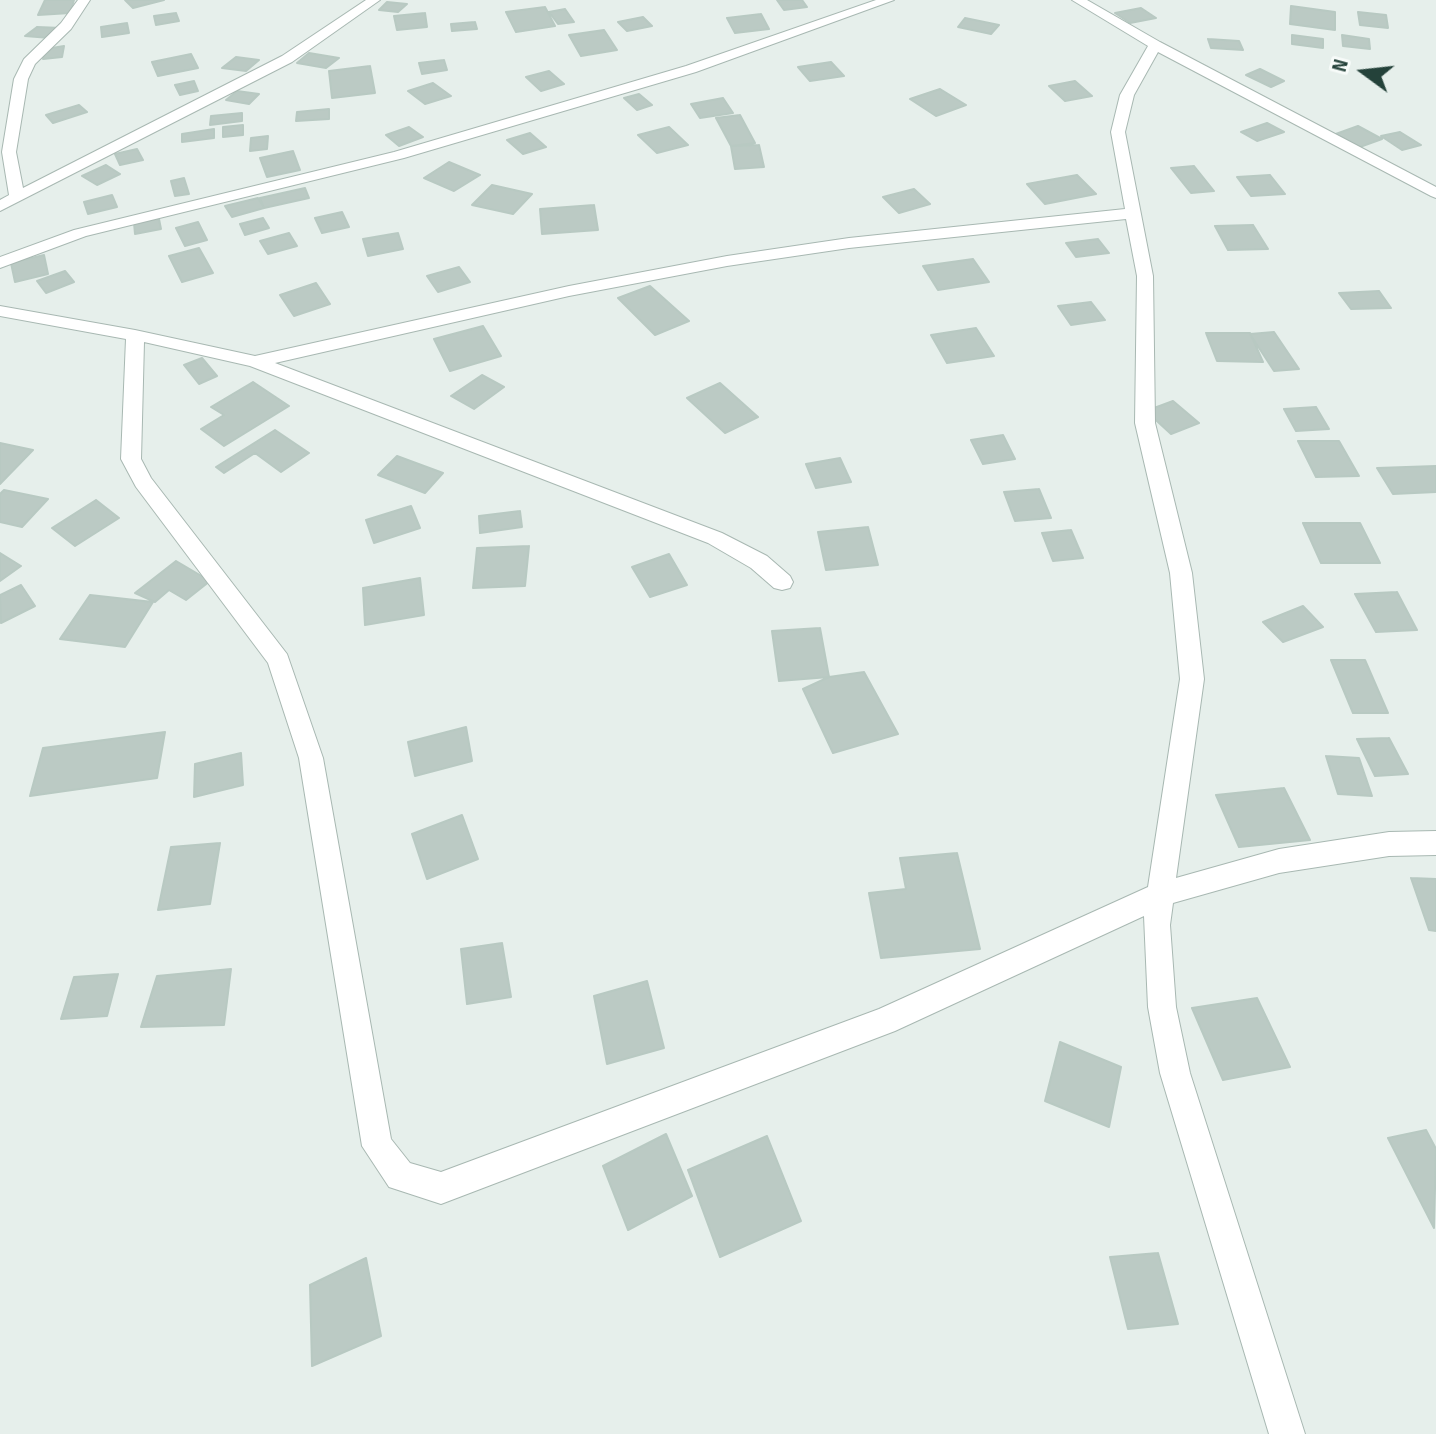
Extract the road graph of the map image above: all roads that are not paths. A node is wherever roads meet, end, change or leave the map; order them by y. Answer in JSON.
{"nodes":[{"id":1,"x":84,"y":0,"type":"edge"},
{"id":2,"x":374,"y":0,"type":"edge"},
{"id":3,"x":888,"y":0,"type":"edge"},
{"id":4,"x":1078,"y":0,"type":"edge"},
{"id":5,"x":1155,"y":45,"type":"junction"},
{"id":6,"x":1436,"y":193,"type":"edge"},
{"id":7,"x":17,"y":197,"type":"junction"},
{"id":8,"x":0,"y":206,"type":"edge"},
{"id":9,"x":1134,"y":213,"type":"junction"},
{"id":10,"x":0,"y":263,"type":"edge"},
{"id":11,"x":0,"y":311,"type":"edge"},
{"id":12,"x":135,"y":335,"type":"junction"},
{"id":13,"x":255,"y":362,"type":"junction"},
{"id":14,"x":782,"y":582,"type":"dead end"},
{"id":15,"x":1436,"y":843,"type":"edge"},
{"id":16,"x":1162,"y":894,"type":"junction"},
{"id":17,"x":1287,"y":1434,"type":"edge"}],
"edges":[{"from":1,"to":7,"type":"street"},
{"from":2,"to":7,"type":"street"},
{"from":3,"to":10,"type":"street"},
{"from":4,"to":5,"type":"street"},
{"from":5,"to":6,"type":"street"},
{"from":5,"to":9,"type":"street"},
{"from":7,"to":8,"type":"street"},
{"from":9,"to":13,"type":"street"},
{"from":9,"to":16,"type":"street"},
{"from":11,"to":12,"type":"street"},
{"from":12,"to":13,"type":"street"},
{"from":12,"to":16,"type":"street"},
{"from":13,"to":14,"type":"street"},
{"from":15,"to":16,"type":"street"},
{"from":16,"to":17,"type":"street"}]}
